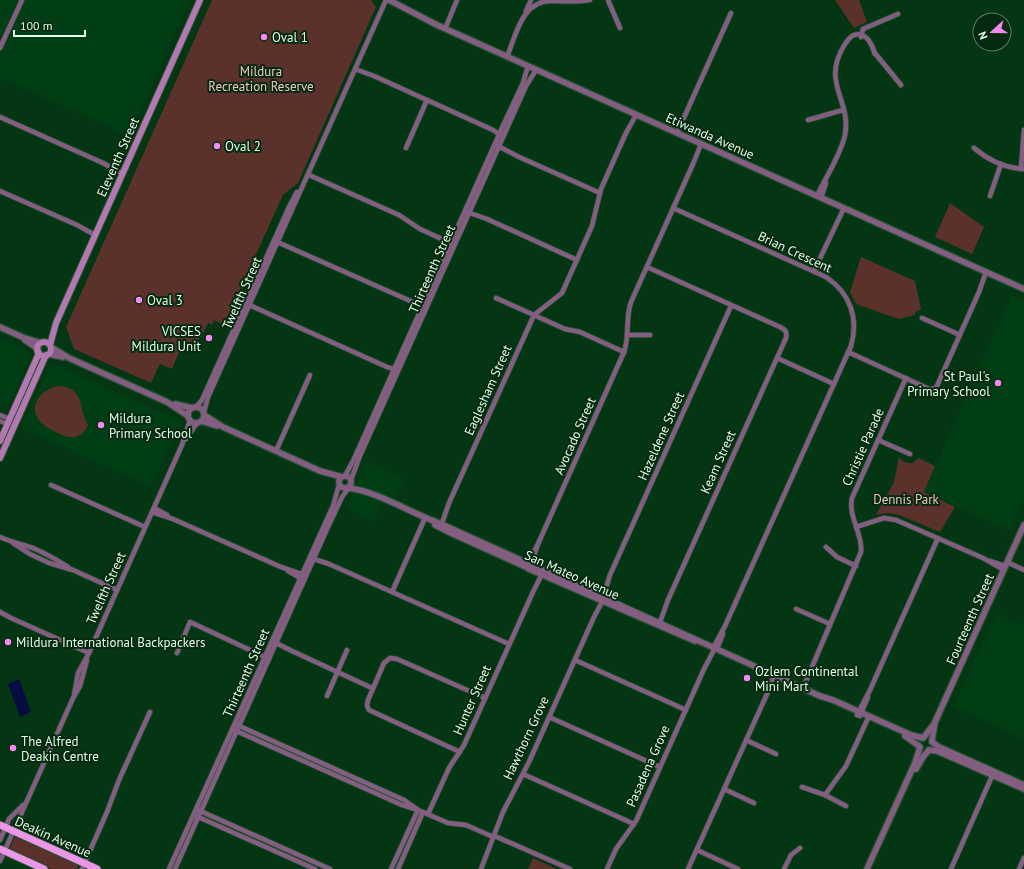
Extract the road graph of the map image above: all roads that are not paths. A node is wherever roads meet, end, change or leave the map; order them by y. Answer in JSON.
{"nodes":[{"id":1,"x":22,"y":0,"type":"edge"},
{"id":2,"x":200,"y":0,"type":"edge"},
{"id":3,"x":388,"y":0,"type":"edge"},
{"id":4,"x":457,"y":0,"type":"edge"},
{"id":5,"x":531,"y":0,"type":"edge"},
{"id":6,"x":590,"y":0,"type":"edge"},
{"id":7,"x":608,"y":0,"type":"edge"},
{"id":8,"x":731,"y":13,"type":"dead end"},
{"id":9,"x":898,"y":14,"type":"dead end"},
{"id":10,"x":523,"y":16,"type":"junction"},
{"id":11,"x":620,"y":28,"type":"dead end"},
{"id":12,"x":445,"y":29,"type":"junction"},
{"id":13,"x":862,"y":36,"type":"junction"},
{"id":14,"x":0,"y":48,"type":"edge"},
{"id":15,"x":506,"y":56,"type":"junction"},
{"id":16,"x":528,"y":66,"type":"junction"},
{"id":17,"x":356,"y":68,"type":"junction"},
{"id":18,"x":536,"y":70,"type":"junction"},
{"id":19,"x":900,"y":85,"type":"dead end"},
{"id":20,"x":427,"y":100,"type":"junction"},
{"id":21,"x":843,"y":110,"type":"junction"},
{"id":22,"x":634,"y":114,"type":"junction"},
{"id":23,"x":0,"y":117,"type":"edge"},
{"id":24,"x":808,"y":120,"type":"dead end"},
{"id":25,"x":1024,"y":130,"type":"edge"},
{"id":26,"x":677,"y":133,"type":"junction"},
{"id":27,"x":502,"y":134,"type":"junction"},
{"id":28,"x":702,"y":144,"type":"junction"},
{"id":29,"x":496,"y":147,"type":"junction"},
{"id":30,"x":406,"y":148,"type":"dead end"},
{"id":31,"x":974,"y":148,"type":"dead end"},
{"id":32,"x":1002,"y":164,"type":"junction"},
{"id":33,"x":1023,"y":169,"type":"edge"},
{"id":34,"x":123,"y":172,"type":"junction"},
{"id":35,"x":309,"y":175,"type":"junction"},
{"id":36,"x":0,"y":191,"type":"edge"},
{"id":37,"x":600,"y":193,"type":"junction"},
{"id":38,"x":990,"y":196,"type":"dead end"},
{"id":39,"x":819,"y":197,"type":"junction"},
{"id":40,"x":673,"y":208,"type":"junction"},
{"id":41,"x":843,"y":208,"type":"junction"},
{"id":42,"x":468,"y":211,"type":"junction"},
{"id":43,"x":96,"y":234,"type":"junction"},
{"id":44,"x":275,"y":241,"type":"junction"},
{"id":45,"x":453,"y":244,"type":"junction"},
{"id":46,"x":577,"y":260,"type":"junction"},
{"id":47,"x":647,"y":268,"type":"junction"},
{"id":48,"x":814,"y":271,"type":"junction"},
{"id":49,"x":988,"y":273,"type":"junction"},
{"id":50,"x":1024,"y":289,"type":"edge"},
{"id":51,"x":496,"y":298,"type":"dead end"},
{"id":52,"x":247,"y":304,"type":"junction"},
{"id":53,"x":731,"y":306,"type":"junction"},
{"id":54,"x":424,"y":308,"type":"junction"},
{"id":55,"x":534,"y":315,"type":"junction"},
{"id":56,"x":922,"y":318,"type":"dead end"},
{"id":57,"x":56,"y":323,"type":"junction"},
{"id":58,"x":0,"y":327,"type":"edge"},
{"id":59,"x":627,"y":335,"type":"junction"},
{"id":60,"x":650,"y":335,"type":"dead end"},
{"id":61,"x":960,"y":335,"type":"junction"},
{"id":62,"x":22,"y":337,"type":"junction"},
{"id":63,"x":42,"y":343,"type":"junction"},
{"id":64,"x":51,"y":346,"type":"junction"},
{"id":65,"x":38,"y":351,"type":"junction"},
{"id":66,"x":624,"y":352,"type":"junction"},
{"id":67,"x":848,"y":352,"type":"junction"},
{"id":68,"x":48,"y":355,"type":"junction"},
{"id":69,"x":69,"y":358,"type":"junction"},
{"id":70,"x":777,"y":358,"type":"junction"},
{"id":71,"x":396,"y":371,"type":"junction"},
{"id":72,"x":310,"y":375,"type":"dead end"},
{"id":73,"x":906,"y":378,"type":"junction"},
{"id":74,"x":834,"y":384,"type":"junction"},
{"id":75,"x":167,"y":402,"type":"junction"},
{"id":76,"x":194,"y":407,"type":"junction"},
{"id":77,"x":204,"y":414,"type":"junction"},
{"id":78,"x":0,"y":415,"type":"edge"},
{"id":79,"x":189,"y":418,"type":"junction"},
{"id":80,"x":0,"y":421,"type":"edge"},
{"id":81,"x":9,"y":422,"type":"junction"},
{"id":82,"x":199,"y":422,"type":"junction"},
{"id":83,"x":15,"y":425,"type":"junction"},
{"id":84,"x":223,"y":427,"type":"junction"},
{"id":85,"x":878,"y":440,"type":"junction"},
{"id":86,"x":0,"y":441,"type":"edge"},
{"id":87,"x":182,"y":445,"type":"junction"},
{"id":88,"x":276,"y":451,"type":"junction"},
{"id":89,"x":910,"y":454,"type":"dead end"},
{"id":90,"x":0,"y":458,"type":"edge"},
{"id":91,"x":320,"y":471,"type":"junction"},
{"id":92,"x":343,"y":476,"type":"junction"},
{"id":93,"x":352,"y":481,"type":"junction"},
{"id":94,"x":339,"y":484,"type":"junction"},
{"id":95,"x":51,"y":485,"type":"dead end"},
{"id":96,"x":348,"y":488,"type":"junction"},
{"id":97,"x":365,"y":491,"type":"junction"},
{"id":98,"x":153,"y":510,"type":"junction"},
{"id":99,"x":425,"y":518,"type":"junction"},
{"id":100,"x":440,"y":525,"type":"junction"},
{"id":101,"x":1024,"y":526,"type":"edge"},
{"id":102,"x":146,"y":527,"type":"junction"},
{"id":103,"x":856,"y":527,"type":"junction"},
{"id":104,"x":0,"y":537,"type":"edge"},
{"id":105,"x":938,"y":538,"type":"junction"},
{"id":106,"x":826,"y":547,"type":"dead end"},
{"id":107,"x":312,"y":556,"type":"junction"},
{"id":108,"x":529,"y":566,"type":"junction"},
{"id":109,"x":856,"y":566,"type":"junction"},
{"id":110,"x":1005,"y":566,"type":"junction"},
{"id":111,"x":1024,"y":570,"type":"edge"},
{"id":112,"x":542,"y":572,"type":"junction"},
{"id":113,"x":303,"y":577,"type":"junction"},
{"id":114,"x":117,"y":590,"type":"junction"},
{"id":115,"x":392,"y":592,"type":"junction"},
{"id":116,"x":601,"y":598,"type":"junction"},
{"id":117,"x":796,"y":609,"type":"dead end"},
{"id":118,"x":0,"y":612,"type":"edge"},
{"id":119,"x":658,"y":624,"type":"junction"},
{"id":120,"x":830,"y":624,"type":"junction"},
{"id":121,"x":725,"y":626,"type":"joint"},
{"id":122,"x":273,"y":643,"type":"junction"},
{"id":123,"x":509,"y":644,"type":"junction"},
{"id":124,"x":714,"y":648,"type":"junction"},
{"id":125,"x":347,"y":650,"type":"dead end"},
{"id":126,"x":89,"y":653,"type":"junction"},
{"id":127,"x":177,"y":653,"type":"dead end"},
{"id":128,"x":267,"y":658,"type":"junction"},
{"id":129,"x":575,"y":660,"type":"junction"},
{"id":130,"x":338,"y":672,"type":"junction"},
{"id":131,"x":775,"y":675,"type":"junction"},
{"id":132,"x":801,"y":687,"type":"junction"},
{"id":133,"x":372,"y":688,"type":"junction"},
{"id":134,"x":327,"y":696,"type":"dead end"},
{"id":135,"x":485,"y":698,"type":"junction"},
{"id":136,"x":686,"y":710,"type":"junction"},
{"id":137,"x":150,"y":712,"type":"dead end"},
{"id":138,"x":859,"y":714,"type":"junction"},
{"id":139,"x":549,"y":717,"type":"junction"},
{"id":140,"x":868,"y":718,"type":"junction"},
{"id":141,"x":936,"y":722,"type":"junction"},
{"id":142,"x":237,"y":725,"type":"junction"},
{"id":143,"x":234,"y":731,"type":"junction"},
{"id":144,"x":924,"y":737,"type":"junction"},
{"id":145,"x":746,"y":740,"type":"junction"},
{"id":146,"x":932,"y":741,"type":"junction"},
{"id":147,"x":919,"y":746,"type":"junction"},
{"id":148,"x":928,"y":750,"type":"junction"},
{"id":149,"x":460,"y":752,"type":"junction"},
{"id":150,"x":776,"y":754,"type":"dead end"},
{"id":151,"x":660,"y":767,"type":"junction"},
{"id":152,"x":994,"y":773,"type":"junction"},
{"id":153,"x":523,"y":774,"type":"junction"},
{"id":154,"x":1024,"y":785,"type":"edge"},
{"id":155,"x":802,"y":787,"type":"dead end"},
{"id":156,"x":724,"y":789,"type":"junction"},
{"id":157,"x":1024,"y":789,"type":"edge"},
{"id":158,"x":825,"y":795,"type":"junction"},
{"id":159,"x":26,"y":802,"type":"junction"},
{"id":160,"x":754,"y":803,"type":"dead end"},
{"id":161,"x":846,"y":806,"type":"dead end"},
{"id":162,"x":198,"y":810,"type":"junction"},
{"id":163,"x":418,"y":810,"type":"junction"},
{"id":164,"x":426,"y":813,"type":"junction"},
{"id":165,"x":196,"y":816,"type":"junction"},
{"id":166,"x":634,"y":824,"type":"junction"},
{"id":167,"x":2,"y":827,"type":"edge"},
{"id":168,"x":13,"y":832,"type":"junction"},
{"id":169,"x":494,"y":836,"type":"junction"},
{"id":170,"x":0,"y":840,"type":"edge"},
{"id":171,"x":800,"y":848,"type":"dead end"},
{"id":172,"x":2,"y":850,"type":"edge"},
{"id":173,"x":697,"y":850,"type":"junction"},
{"id":174,"x":1024,"y":860,"type":"edge"},
{"id":175,"x":0,"y":861,"type":"edge"},
{"id":176,"x":83,"y":866,"type":"edge"},
{"id":177,"x":44,"y":869,"type":"edge"},
{"id":178,"x":97,"y":869,"type":"edge"},
{"id":179,"x":169,"y":869,"type":"edge"},
{"id":180,"x":175,"y":869,"type":"edge"},
{"id":181,"x":315,"y":869,"type":"edge"},
{"id":182,"x":330,"y":869,"type":"edge"},
{"id":183,"x":392,"y":869,"type":"edge"},
{"id":184,"x":398,"y":869,"type":"edge"},
{"id":185,"x":481,"y":869,"type":"edge"},
{"id":186,"x":570,"y":869,"type":"edge"},
{"id":187,"x":607,"y":869,"type":"edge"},
{"id":188,"x":688,"y":869,"type":"edge"},
{"id":189,"x":738,"y":869,"type":"edge"},
{"id":190,"x":784,"y":869,"type":"edge"},
{"id":191,"x":868,"y":869,"type":"edge"},
{"id":192,"x":872,"y":869,"type":"edge"},
{"id":193,"x":951,"y":869,"type":"edge"},
{"id":194,"x":1019,"y":869,"type":"edge"}],
"edges":[{"from":1,"to":14,"type":"street"},
{"from":2,"to":34,"type":"main road","name":"Eleventh Street"},
{"from":3,"to":12,"type":"street","name":"Etiwanda Avenue"},
{"from":3,"to":17,"type":"street","name":"Twelfth Street"},
{"from":4,"to":12,"type":"street"},
{"from":5,"to":10,"type":"street"},
{"from":6,"to":10,"type":"street"},
{"from":7,"to":11,"type":"street"},
{"from":8,"to":26,"type":"street"},
{"from":9,"to":13,"type":"street"},
{"from":10,"to":15,"type":"street"},
{"from":12,"to":15,"type":"street","name":"Etiwanda Avenue"},
{"from":13,"to":19,"type":"street"},
{"from":13,"to":21,"type":"street"},
{"from":15,"to":16,"type":"street","name":"Etiwanda Avenue"},
{"from":16,"to":18,"type":"street","name":"Etiwanda Avenue"},
{"from":16,"to":27,"type":"street","name":"Thirteenth Street"},
{"from":17,"to":20,"type":"street"},
{"from":17,"to":35,"type":"street","name":"Twelfth Street"},
{"from":18,"to":22,"type":"street","name":"Etiwanda Avenue"},
{"from":18,"to":27,"type":"street","name":"Thirteenth Street"},
{"from":20,"to":27,"type":"street"},
{"from":20,"to":30,"type":"street"},
{"from":21,"to":24,"type":"street"},
{"from":21,"to":39,"type":"street"},
{"from":22,"to":26,"type":"street","name":"Etiwanda Avenue"},
{"from":22,"to":37,"type":"street"},
{"from":23,"to":34,"type":"street"},
{"from":25,"to":33,"type":"street"},
{"from":26,"to":28,"type":"street","name":"Etiwanda Avenue"},
{"from":27,"to":29,"type":"street","name":"Thirteenth Street"},
{"from":28,"to":39,"type":"street","name":"Etiwanda Avenue"},
{"from":28,"to":40,"type":"street","name":"Avocado Street"},
{"from":29,"to":37,"type":"street"},
{"from":29,"to":42,"type":"street","name":"Thirteenth Street"},
{"from":31,"to":32,"type":"street"},
{"from":32,"to":33,"type":"street"},
{"from":32,"to":38,"type":"street"},
{"from":34,"to":43,"type":"main road","name":"Eleventh Street"},
{"from":35,"to":44,"type":"street","name":"Twelfth Street"},
{"from":35,"to":45,"type":"street"},
{"from":36,"to":43,"type":"street"},
{"from":37,"to":46,"type":"street"},
{"from":39,"to":41,"type":"street","name":"Etiwanda Avenue"},
{"from":40,"to":47,"type":"street","name":"Avocado Street"},
{"from":40,"to":48,"type":"street","name":"Brian Crescent"},
{"from":41,"to":48,"type":"street"},
{"from":41,"to":49,"type":"street","name":"Etiwanda Avenue"},
{"from":42,"to":45,"type":"street","name":"Thirteenth Street"},
{"from":42,"to":46,"type":"street"},
{"from":43,"to":57,"type":"main road","name":"Eleventh Street"},
{"from":44,"to":52,"type":"street","name":"Twelfth Street"},
{"from":44,"to":54,"type":"street"},
{"from":45,"to":54,"type":"street","name":"Thirteenth Street"},
{"from":46,"to":55,"type":"street","name":"Eaglesham Street"},
{"from":47,"to":53,"type":"street"},
{"from":47,"to":59,"type":"street","name":"Avocado Street"},
{"from":48,"to":67,"type":"street","name":"Brian Crescent"},
{"from":49,"to":50,"type":"street","name":"Etiwanda Avenue"},
{"from":49,"to":61,"type":"street"},
{"from":51,"to":55,"type":"street"},
{"from":52,"to":71,"type":"street"},
{"from":52,"to":76,"type":"street","name":"Twelfth Street"},
{"from":52,"to":77,"type":"street","name":"Twelfth Street"},
{"from":53,"to":70,"type":"street","name":"Keam Street"},
{"from":53,"to":116,"type":"street","name":"Hazeldene Street"},
{"from":54,"to":71,"type":"street","name":"Thirteenth Street"},
{"from":55,"to":66,"type":"street"},
{"from":55,"to":100,"type":"street","name":"Eaglesham Street"},
{"from":56,"to":61,"type":"street"},
{"from":57,"to":63,"type":"main road","name":"Eleventh Street"},
{"from":57,"to":64,"type":"main road","name":"Eleventh Street"},
{"from":58,"to":62,"type":"street"},
{"from":59,"to":60,"type":"street"},
{"from":59,"to":66,"type":"street","name":"Avocado Street"},
{"from":61,"to":73,"type":"street"},
{"from":62,"to":63,"type":"street"},
{"from":62,"to":65,"type":"street"},
{"from":63,"to":64,"type":"main road"},
{"from":63,"to":65,"type":"main road"},
{"from":64,"to":68,"type":"main road"},
{"from":64,"to":69,"type":"street"},
{"from":65,"to":68,"type":"main road"},
{"from":65,"to":81,"type":"main road"},
{"from":66,"to":108,"type":"street","name":"Avocado Street"},
{"from":67,"to":73,"type":"street"},
{"from":67,"to":74,"type":"street","name":"Brian Crescent"},
{"from":68,"to":69,"type":"street"},
{"from":68,"to":83,"type":"main road"},
{"from":69,"to":75,"type":"street"},
{"from":70,"to":74,"type":"street"},
{"from":70,"to":119,"type":"street","name":"Keam Street"},
{"from":71,"to":92,"type":"street","name":"Thirteenth Street"},
{"from":71,"to":93,"type":"street","name":"Thirteenth Street"},
{"from":72,"to":88,"type":"street"},
{"from":73,"to":85,"type":"street","name":"Christie Parade"},
{"from":74,"to":121,"type":"street","name":"Brian Crescent"},
{"from":75,"to":76,"type":"street"},
{"from":75,"to":79,"type":"street"},
{"from":76,"to":77,"type":"street"},
{"from":76,"to":79,"type":"street"},
{"from":77,"to":82,"type":"street"},
{"from":77,"to":84,"type":"street"},
{"from":78,"to":81,"type":"street"},
{"from":79,"to":82,"type":"street"},
{"from":79,"to":87,"type":"street","name":"Twelfth Street"},
{"from":80,"to":81,"type":"street"},
{"from":81,"to":83,"type":"main road"},
{"from":81,"to":86,"type":"main road"},
{"from":82,"to":84,"type":"street"},
{"from":82,"to":87,"type":"street","name":"Twelfth Street"},
{"from":83,"to":90,"type":"main road"},
{"from":84,"to":88,"type":"street"},
{"from":85,"to":89,"type":"street"},
{"from":85,"to":103,"type":"street","name":"Christie Parade"},
{"from":87,"to":98,"type":"street","name":"Twelfth Street"},
{"from":88,"to":91,"type":"street"},
{"from":91,"to":92,"type":"street"},
{"from":91,"to":94,"type":"street"},
{"from":92,"to":93,"type":"street"},
{"from":92,"to":94,"type":"street"},
{"from":93,"to":96,"type":"street"},
{"from":93,"to":97,"type":"street","name":"San Mateo Avenue"},
{"from":94,"to":96,"type":"street"},
{"from":94,"to":107,"type":"street","name":"Thirteenth Street"},
{"from":95,"to":102,"type":"street"},
{"from":96,"to":97,"type":"street","name":"San Mateo Avenue"},
{"from":96,"to":107,"type":"street","name":"Thirteenth Street"},
{"from":97,"to":99,"type":"street","name":"San Mateo Avenue"},
{"from":98,"to":102,"type":"street","name":"Twelfth Street"},
{"from":98,"to":113,"type":"street"},
{"from":99,"to":100,"type":"street","name":"San Mateo Avenue"},
{"from":99,"to":115,"type":"street"},
{"from":100,"to":108,"type":"street","name":"San Mateo Avenue"},
{"from":101,"to":110,"type":"street","name":"Fourteenth Street"},
{"from":102,"to":114,"type":"street","name":"Twelfth Street"},
{"from":103,"to":105,"type":"street"},
{"from":103,"to":109,"type":"street","name":"Christie Parade"},
{"from":104,"to":114,"type":"street"},
{"from":105,"to":110,"type":"street"},
{"from":105,"to":138,"type":"street"},
{"from":106,"to":109,"type":"street"},
{"from":107,"to":113,"type":"street","name":"Thirteenth Street"},
{"from":107,"to":115,"type":"street"},
{"from":108,"to":112,"type":"street","name":"San Mateo Avenue"},
{"from":109,"to":120,"type":"street","name":"Christie Parade"},
{"from":110,"to":111,"type":"street"},
{"from":110,"to":141,"type":"street","name":"Fourteenth Street"},
{"from":112,"to":116,"type":"street","name":"San Mateo Avenue"},
{"from":112,"to":123,"type":"street","name":"Hunter Street"},
{"from":113,"to":122,"type":"street","name":"Thirteenth Street"},
{"from":114,"to":126,"type":"street","name":"Twelfth Street"},
{"from":115,"to":123,"type":"street"},
{"from":116,"to":119,"type":"street","name":"San Mateo Avenue"},
{"from":116,"to":129,"type":"street","name":"Hawthorn Grove"},
{"from":117,"to":120,"type":"street"},
{"from":118,"to":126,"type":"street"},
{"from":119,"to":124,"type":"street","name":"San Mateo Avenue"},
{"from":120,"to":132,"type":"street","name":"Christie Parade"},
{"from":121,"to":124,"type":"street","name":"Pasadena Grove"},
{"from":122,"to":128,"type":"street","name":"Thirteenth Street"},
{"from":122,"to":130,"type":"street"},
{"from":123,"to":135,"type":"street","name":"Hunter Street"},
{"from":124,"to":131,"type":"street","name":"San Mateo Avenue"},
{"from":124,"to":136,"type":"street","name":"Pasadena Grove"},
{"from":125,"to":130,"type":"street"},
{"from":126,"to":159,"type":"street","name":"Twelfth Street"},
{"from":127,"to":128,"type":"street"},
{"from":128,"to":142,"type":"street","name":"Thirteenth Street"},
{"from":129,"to":136,"type":"street"},
{"from":129,"to":139,"type":"street","name":"Hawthorn Grove"},
{"from":130,"to":133,"type":"street"},
{"from":130,"to":134,"type":"street"},
{"from":131,"to":132,"type":"street","name":"San Mateo Avenue"},
{"from":131,"to":145,"type":"street"},
{"from":132,"to":138,"type":"street","name":"San Mateo Avenue"},
{"from":133,"to":135,"type":"street"},
{"from":133,"to":149,"type":"street"},
{"from":135,"to":149,"type":"street","name":"Hunter Street"},
{"from":136,"to":151,"type":"street","name":"Pasadena Grove"},
{"from":137,"to":176,"type":"street"},
{"from":138,"to":140,"type":"street","name":"San Mateo Avenue"},
{"from":139,"to":151,"type":"street"},
{"from":139,"to":153,"type":"street","name":"Hawthorn Grove"},
{"from":140,"to":144,"type":"street","name":"San Mateo Avenue"},
{"from":140,"to":147,"type":"street","name":"San Mateo Avenue"},
{"from":140,"to":158,"type":"street"},
{"from":141,"to":144,"type":"street","name":"Fourteenth Street"},
{"from":141,"to":146,"type":"street","name":"Fourteenth Street"},
{"from":142,"to":143,"type":"street","name":"Thirteenth Street"},
{"from":142,"to":163,"type":"street"},
{"from":143,"to":162,"type":"street","name":"Thirteenth Street"},
{"from":143,"to":163,"type":"street"},
{"from":144,"to":146,"type":"street"},
{"from":144,"to":147,"type":"street"},
{"from":145,"to":150,"type":"street"},
{"from":145,"to":156,"type":"street"},
{"from":146,"to":148,"type":"street"},
{"from":146,"to":152,"type":"street"},
{"from":147,"to":148,"type":"street"},
{"from":147,"to":191,"type":"street"},
{"from":148,"to":152,"type":"street"},
{"from":148,"to":192,"type":"street"},
{"from":149,"to":164,"type":"street","name":"Hunter Street"},
{"from":151,"to":166,"type":"street","name":"Pasadena Grove"},
{"from":152,"to":154,"type":"street"},
{"from":152,"to":157,"type":"street"},
{"from":152,"to":193,"type":"street"},
{"from":153,"to":166,"type":"street"},
{"from":153,"to":169,"type":"street","name":"Hawthorn Grove"},
{"from":155,"to":158,"type":"street"},
{"from":156,"to":160,"type":"street"},
{"from":156,"to":173,"type":"street"},
{"from":158,"to":161,"type":"street"},
{"from":159,"to":167,"type":"street","name":"Twelfth Street"},
{"from":159,"to":168,"type":"street","name":"Twelfth Street"},
{"from":162,"to":165,"type":"street","name":"Thirteenth Street"},
{"from":162,"to":182,"type":"street"},
{"from":163,"to":164,"type":"street"},
{"from":163,"to":183,"type":"street"},
{"from":164,"to":169,"type":"street"},
{"from":164,"to":184,"type":"street","name":"Hunter Street"},
{"from":165,"to":179,"type":"street","name":"Thirteenth Street"},
{"from":165,"to":180,"type":"street","name":"Thirteenth Street"},
{"from":165,"to":181,"type":"street"},
{"from":166,"to":187,"type":"street","name":"Pasadena Grove"},
{"from":167,"to":168,"type":"highway","name":"Deakin Avenue"},
{"from":167,"to":170,"type":"street","name":"Twelfth Street"},
{"from":168,"to":172,"type":"street","name":"Twelfth Street"},
{"from":168,"to":176,"type":"highway","name":"Deakin Avenue"},
{"from":169,"to":185,"type":"street","name":"Hawthorn Grove"},
{"from":169,"to":186,"type":"street"},
{"from":171,"to":190,"type":"street"},
{"from":172,"to":175,"type":"street","name":"Twelfth Street"},
{"from":172,"to":177,"type":"highway"},
{"from":173,"to":188,"type":"street"},
{"from":173,"to":189,"type":"street"},
{"from":174,"to":194,"type":"street"},
{"from":176,"to":178,"type":"highway","name":"Deakin Avenue"}]}
